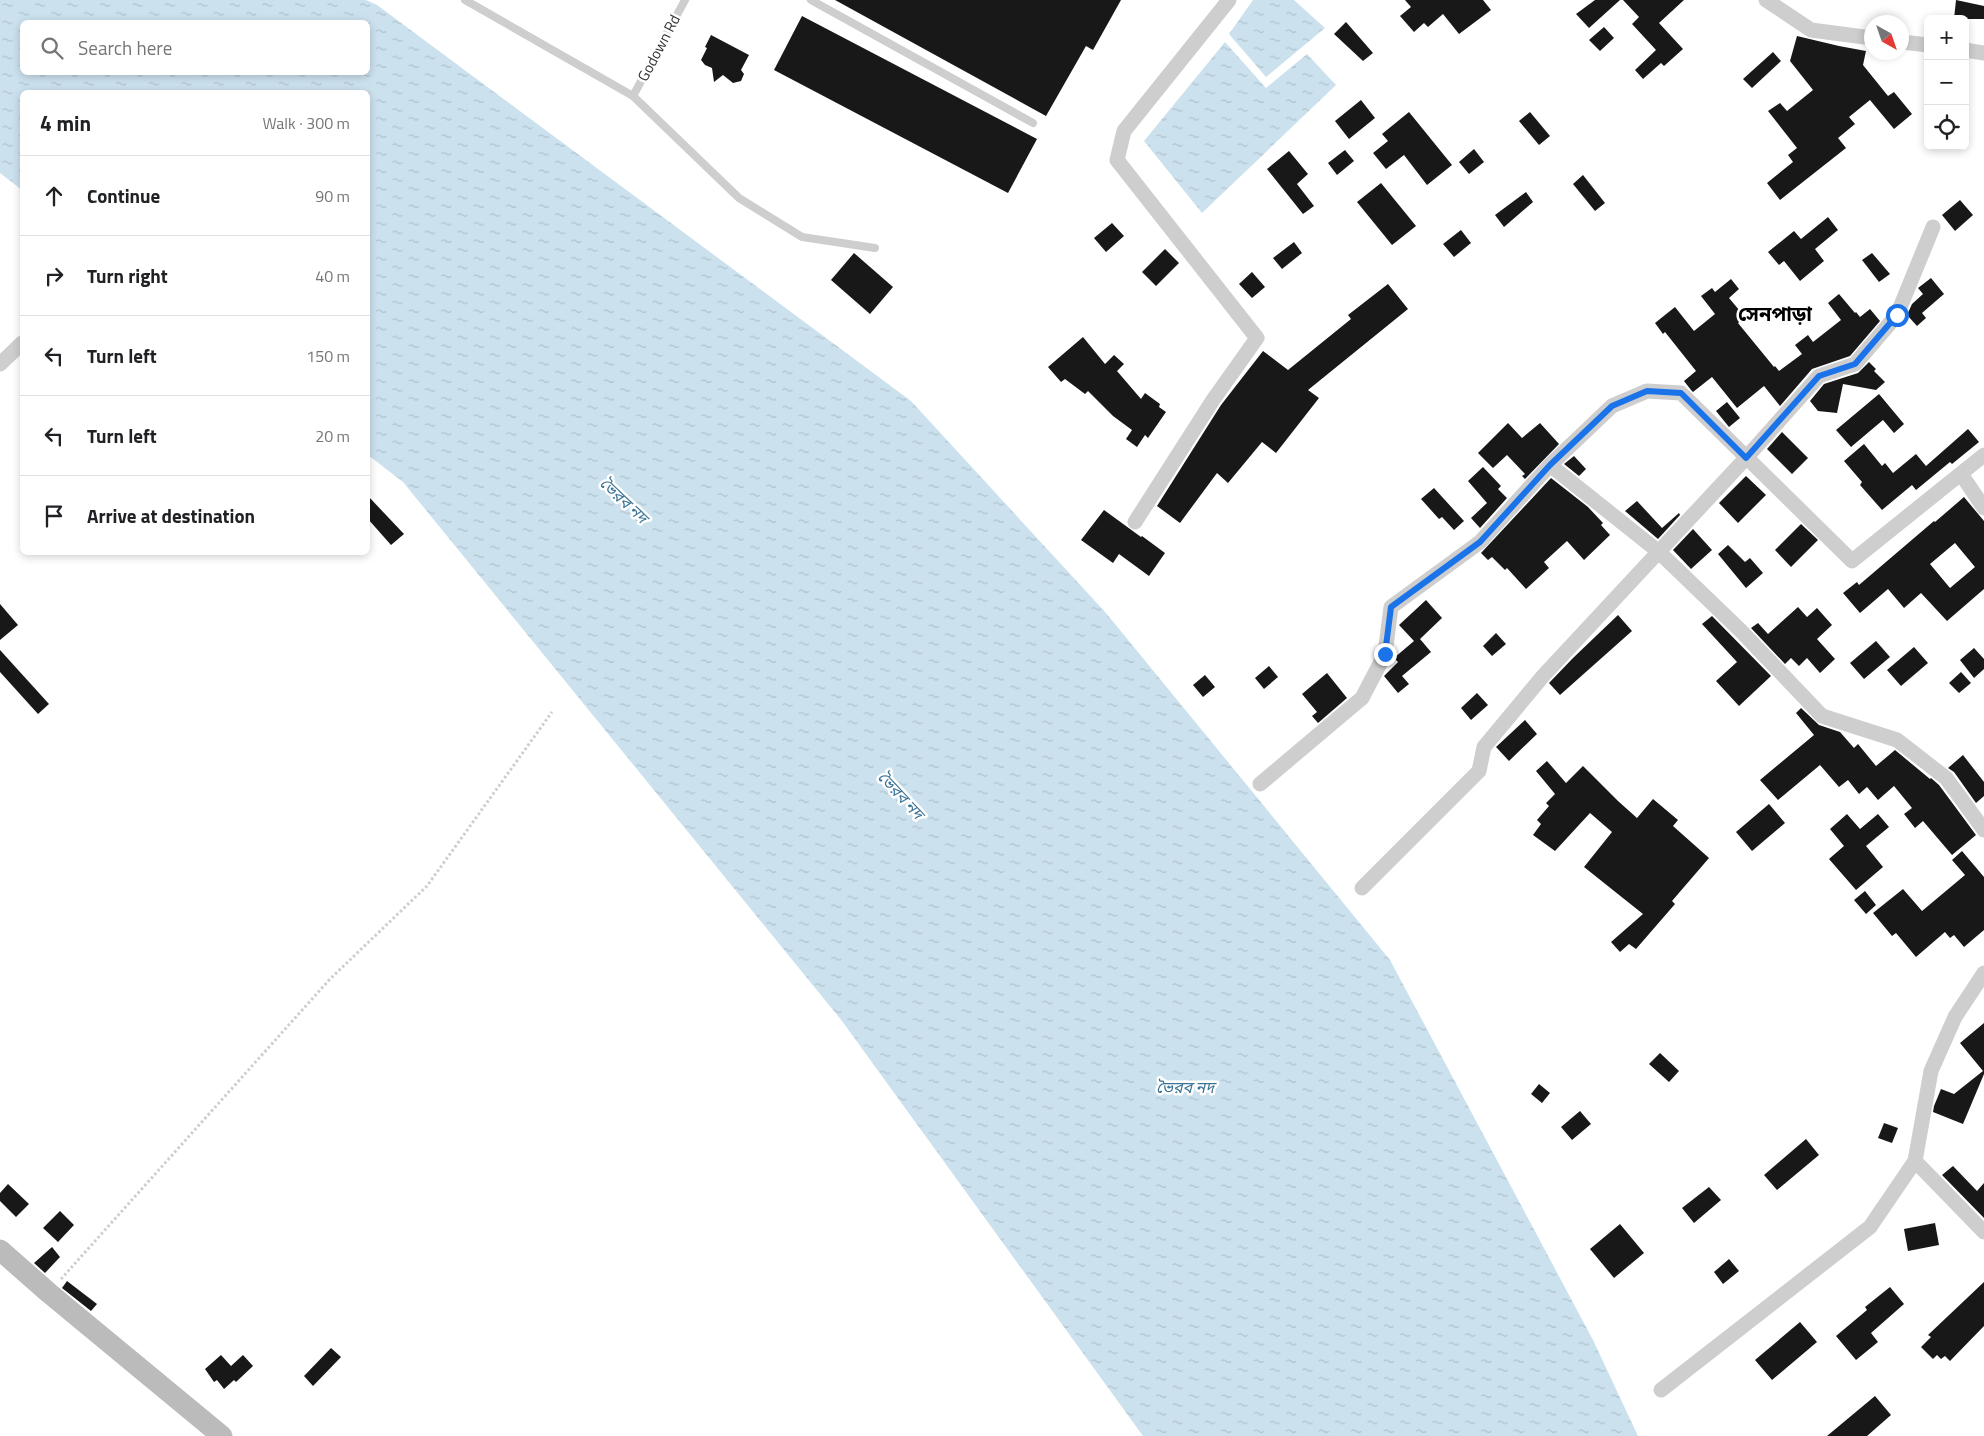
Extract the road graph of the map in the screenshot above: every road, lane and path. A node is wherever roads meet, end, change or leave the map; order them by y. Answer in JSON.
{"nodes":[{"id":1,"x":465,"y":0,"type":"edge"},
{"id":2,"x":685,"y":0,"type":"edge"},
{"id":3,"x":811,"y":0,"type":"edge"},
{"id":4,"x":1229,"y":0,"type":"edge"},
{"id":5,"x":1766,"y":0,"type":"edge"},
{"id":6,"x":1864,"y":37,"type":"edge"},
{"id":7,"x":1909,"y":43,"type":"edge"},
{"id":8,"x":1924,"y":45,"type":"edge"},
{"id":9,"x":1969,"y":51,"type":"edge"},
{"id":10,"x":1984,"y":53,"type":"edge"},
{"id":11,"x":633,"y":96,"type":"junction"},
{"id":12,"x":1033,"y":123,"type":"dead end"},
{"id":13,"x":1933,"y":227,"type":"dead end"},
{"id":14,"x":875,"y":248,"type":"dead end"},
{"id":15,"x":20,"y":346,"type":"edge"},
{"id":16,"x":0,"y":364,"type":"edge"},
{"id":17,"x":1984,"y":455,"type":"edge"},
{"id":18,"x":1746,"y":458,"type":"junction"},
{"id":19,"x":1550,"y":465,"type":"junction"},
{"id":20,"x":1961,"y":474,"type":"junction"},
{"id":21,"x":1984,"y":508,"type":"edge"},
{"id":22,"x":1134,"y":522,"type":"dead end"},
{"id":23,"x":1659,"y":552,"type":"junction"},
{"id":24,"x":552,"y":712,"type":"dead end"},
{"id":25,"x":1260,"y":784,"type":"dead end"},
{"id":26,"x":1984,"y":830,"type":"edge"},
{"id":27,"x":1362,"y":888,"type":"dead end"},
{"id":28,"x":1984,"y":973,"type":"edge"},
{"id":29,"x":1915,"y":1161,"type":"junction"},
{"id":30,"x":1984,"y":1232,"type":"edge"},
{"id":31,"x":0,"y":1250,"type":"edge"},
{"id":32,"x":49,"y":1293,"type":"junction"},
{"id":33,"x":1661,"y":1390,"type":"dead end"},
{"id":34,"x":222,"y":1436,"type":"edge"}],
"edges":[{"from":1,"to":11,"type":"lane"},
{"from":2,"to":11,"type":"lane","name":"Godown Rd"},
{"from":3,"to":12,"type":"lane"},
{"from":4,"to":22,"type":"street"},
{"from":5,"to":6,"type":"street"},
{"from":7,"to":8,"type":"street"},
{"from":9,"to":10,"type":"street"},
{"from":11,"to":14,"type":"lane"},
{"from":13,"to":18,"type":"street"},
{"from":15,"to":16,"type":"street"},
{"from":17,"to":20,"type":"street"},
{"from":18,"to":19,"type":"street"},
{"from":18,"to":20,"type":"street"},
{"from":18,"to":23,"type":"street"},
{"from":19,"to":23,"type":"street"},
{"from":19,"to":25,"type":"street"},
{"from":20,"to":21,"type":"street"},
{"from":23,"to":26,"type":"street"},
{"from":23,"to":27,"type":"street"},
{"from":24,"to":32,"type":"path"},
{"from":28,"to":29,"type":"street"},
{"from":29,"to":30,"type":"street"},
{"from":29,"to":33,"type":"street"},
{"from":31,"to":32,"type":"main road"},
{"from":32,"to":34,"type":"main road"}]}
